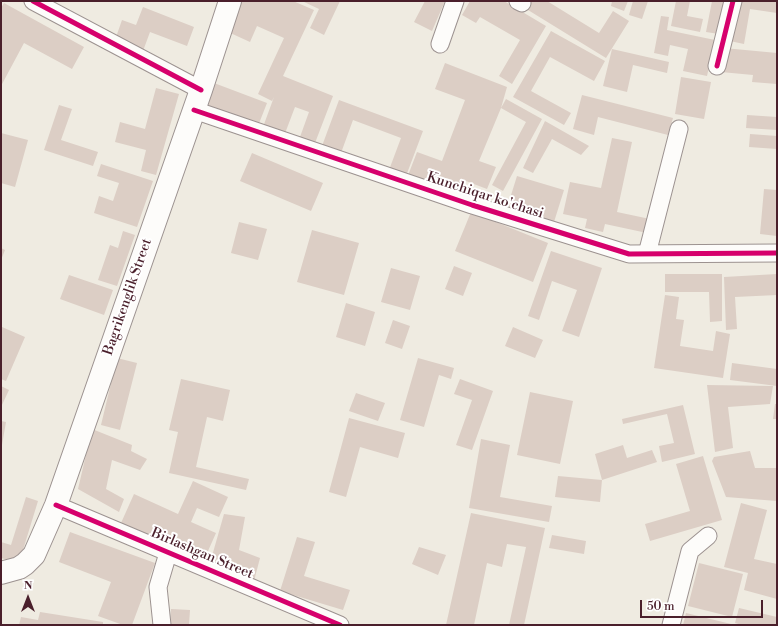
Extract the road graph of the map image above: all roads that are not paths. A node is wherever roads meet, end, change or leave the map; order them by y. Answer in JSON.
{"nodes":[{"id":1,"x":33,"y":1,"type":"edge"},
{"id":2,"x":230,"y":1,"type":"edge"},
{"id":3,"x":455,"y":1,"type":"edge"},
{"id":4,"x":733,"y":1,"type":"edge"},
{"id":5,"x":440,"y":44,"type":"dead end"},
{"id":6,"x":717,"y":66,"type":"dead end"},
{"id":7,"x":197,"y":100,"type":"junction"},
{"id":8,"x":679,"y":129,"type":"dead end"},
{"id":9,"x":777,"y":253,"type":"edge"},
{"id":10,"x":647,"y":254,"type":"junction"},
{"id":11,"x":56,"y":505,"type":"junction"},
{"id":12,"x":708,"y":536,"type":"dead end"},
{"id":13,"x":168,"y":553,"type":"junction"},
{"id":14,"x":1,"y":573,"type":"edge"},
{"id":15,"x":162,"y":625,"type":"edge"},
{"id":16,"x":340,"y":625,"type":"edge"},
{"id":17,"x":671,"y":625,"type":"edge"}],
"edges":[{"from":1,"to":7,"type":"street","name":"Kunchiqar ko'chasi"},
{"from":2,"to":7,"type":"main road","name":"Bagrikenglik Street"},
{"from":3,"to":5,"type":"street"},
{"from":4,"to":6,"type":"street"},
{"from":7,"to":10,"type":"street","name":"Kunchiqar ko'chasi"},
{"from":7,"to":11,"type":"main road","name":"Bagrikenglik Street"},
{"from":8,"to":10,"type":"street"},
{"from":9,"to":10,"type":"street","name":"Kunchiqar ko'chasi"},
{"from":11,"to":13,"type":"street","name":"Birlashgan Street"},
{"from":11,"to":14,"type":"main road","name":"Bagrikenglik Street"},
{"from":12,"to":17,"type":"street"},
{"from":13,"to":15,"type":"street"},
{"from":13,"to":16,"type":"street","name":"Birlashgan Street"}]}
